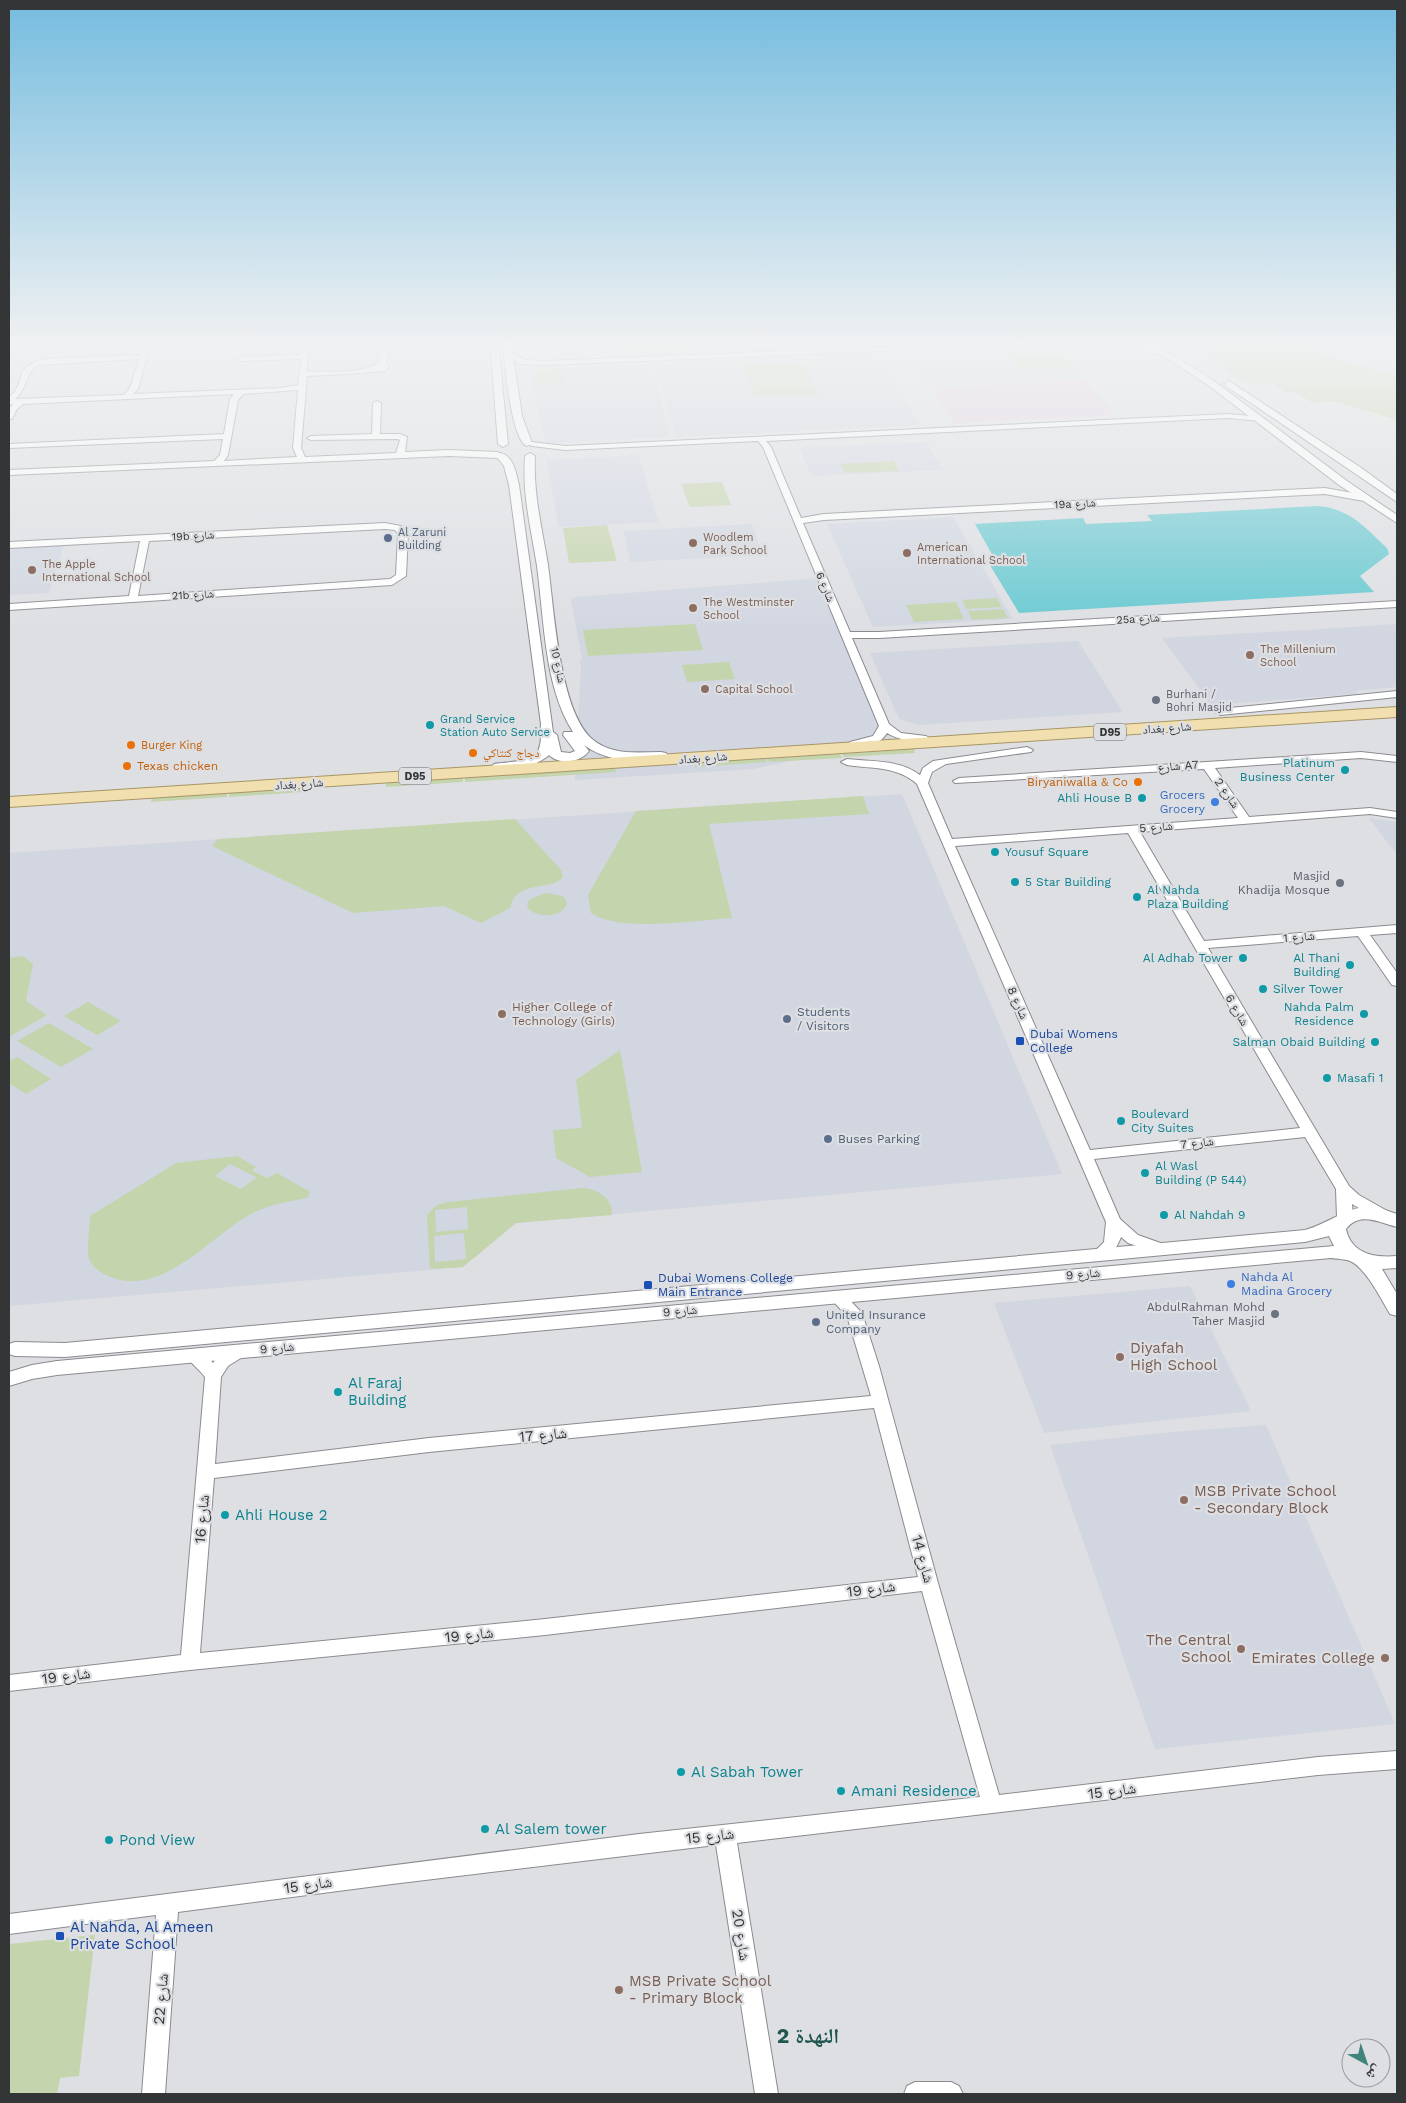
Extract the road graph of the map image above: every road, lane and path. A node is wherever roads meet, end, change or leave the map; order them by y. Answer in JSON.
{"nodes":[{"id":1,"x":159,"y":439,"type":"edge"},
{"id":2,"x":227,"y":439,"type":"edge"},
{"id":3,"x":298,"y":439,"type":"edge"},
{"id":4,"x":398,"y":439,"type":"edge"},
{"id":5,"x":513,"y":439,"type":"edge"},
{"id":6,"x":516,"y":439,"type":"edge"},
{"id":7,"x":799,"y":439,"type":"edge"},
{"id":8,"x":1287,"y":439,"type":"edge"},
{"id":9,"x":1311,"y":439,"type":"edge"},
{"id":10,"x":765,"y":441,"type":"junction"},
{"id":11,"x":9,"y":446,"type":"edge"},
{"id":12,"x":297,"y":448,"type":"junction"},
{"id":13,"x":515,"y":448,"type":"junction"},
{"id":14,"x":398,"y":455,"type":"junction"},
{"id":15,"x":226,"y":459,"type":"junction"},
{"id":16,"x":289,"y":460,"type":"junction"},
{"id":17,"x":302,"y":460,"type":"junction"},
{"id":18,"x":9,"y":473,"type":"edge"},
{"id":19,"x":1343,"y":483,"type":"junction"},
{"id":20,"x":1327,"y":491,"type":"junction"},
{"id":21,"x":1364,"y":498,"type":"junction"},
{"id":22,"x":1397,"y":499,"type":"edge"},
{"id":23,"x":797,"y":518,"type":"junction"},
{"id":24,"x":1397,"y":520,"type":"edge"},
{"id":25,"x":146,"y":538,"type":"junction"},
{"id":26,"x":9,"y":544,"type":"edge"},
{"id":27,"x":401,"y":574,"type":"joint"},
{"id":28,"x":133,"y":598,"type":"junction"},
{"id":29,"x":1397,"y":604,"type":"edge"},
{"id":30,"x":9,"y":607,"type":"edge"},
{"id":31,"x":846,"y":637,"type":"junction"},
{"id":32,"x":560,"y":684,"type":"junction"},
{"id":33,"x":1397,"y":694,"type":"edge"},
{"id":34,"x":1313,"y":702,"type":"junction"},
{"id":35,"x":1220,"y":712,"type":"dead end"},
{"id":36,"x":1397,"y":712,"type":"edge"},
{"id":37,"x":1277,"y":721,"type":"junction"},
{"id":38,"x":1397,"y":721,"type":"edge"},
{"id":39,"x":547,"y":724,"type":"junction"},
{"id":40,"x":884,"y":726,"type":"junction"},
{"id":41,"x":1397,"y":727,"type":"edge"},
{"id":42,"x":1371,"y":729,"type":"junction"},
{"id":43,"x":959,"y":742,"type":"junction"},
{"id":44,"x":822,"y":750,"type":"junction"},
{"id":45,"x":1027,"y":750,"type":"junction"},
{"id":46,"x":713,"y":758,"type":"junction"},
{"id":47,"x":1397,"y":758,"type":"edge"},
{"id":48,"x":846,"y":762,"type":"junction"},
{"id":49,"x":1207,"y":764,"type":"junction"},
{"id":50,"x":468,"y":773,"type":"junction"},
{"id":51,"x":959,"y":781,"type":"dead end"},
{"id":52,"x":922,"y":783,"type":"junction"},
{"id":53,"x":9,"y":802,"type":"edge"},
{"id":54,"x":9,"y":816,"type":"edge"},
{"id":55,"x":1397,"y":816,"type":"edge"},
{"id":56,"x":1246,"y":821,"type":"junction"},
{"id":57,"x":1132,"y":829,"type":"junction"},
{"id":58,"x":947,"y":843,"type":"junction"},
{"id":59,"x":1397,"y":929,"type":"edge"},
{"id":60,"x":1362,"y":932,"type":"junction"},
{"id":61,"x":1200,"y":945,"type":"junction"},
{"id":62,"x":1397,"y":982,"type":"edge"},
{"id":63,"x":1308,"y":1132,"type":"junction"},
{"id":64,"x":1086,"y":1155,"type":"junction"},
{"id":65,"x":1342,"y":1189,"type":"junction"},
{"id":66,"x":1391,"y":1219,"type":"edge"},
{"id":67,"x":1342,"y":1221,"type":"junction"},
{"id":68,"x":1114,"y":1222,"type":"junction"},
{"id":69,"x":1161,"y":1249,"type":"junction"},
{"id":70,"x":1098,"y":1256,"type":"junction"},
{"id":71,"x":1356,"y":1256,"type":"junction"},
{"id":72,"x":1397,"y":1262,"type":"edge"},
{"id":73,"x":862,"y":1294,"type":"junction"},
{"id":74,"x":838,"y":1296,"type":"junction"},
{"id":75,"x":1397,"y":1309,"type":"edge"},
{"id":76,"x":854,"y":1312,"type":"junction"},
{"id":77,"x":418,"y":1317,"type":"junction"},
{"id":78,"x":323,"y":1344,"type":"junction"},
{"id":79,"x":12,"y":1348,"type":"edge"},
{"id":80,"x":238,"y":1352,"type":"junction"},
{"id":81,"x":195,"y":1356,"type":"junction"},
{"id":82,"x":213,"y":1377,"type":"junction"},
{"id":83,"x":9,"y":1378,"type":"edge"},
{"id":84,"x":881,"y":1401,"type":"junction"},
{"id":85,"x":206,"y":1472,"type":"junction"},
{"id":86,"x":928,"y":1583,"type":"junction"},
{"id":87,"x":190,"y":1662,"type":"junction"},
{"id":88,"x":9,"y":1683,"type":"edge"},
{"id":89,"x":1397,"y":1760,"type":"edge"},
{"id":90,"x":992,"y":1805,"type":"junction"},
{"id":91,"x":725,"y":1835,"type":"junction"},
{"id":92,"x":168,"y":1903,"type":"junction"},
{"id":93,"x":14,"y":1921,"type":"edge"},
{"id":94,"x":153,"y":2094,"type":"edge"},
{"id":95,"x":767,"y":2094,"type":"edge"},
{"id":96,"x":915,"y":2094,"type":"edge"},
{"id":97,"x":951,"y":2094,"type":"edge"}],
"edges":[{"from":1,"to":11,"type":"street"},
{"from":2,"to":15,"type":"street"},
{"from":3,"to":12,"type":"street"},
{"from":4,"to":14,"type":"street"},
{"from":5,"to":13,"type":"street","name":"شارع 10"},
{"from":6,"to":13,"type":"street","name":"شارع 10"},
{"from":7,"to":10,"type":"street"},
{"from":8,"to":19,"type":"street"},
{"from":9,"to":22,"type":"street"},
{"from":10,"to":13,"type":"street"},
{"from":10,"to":23,"type":"street","name":"شارع 6"},
{"from":12,"to":16,"type":"street"},
{"from":12,"to":17,"type":"street"},
{"from":13,"to":14,"type":"street"},
{"from":13,"to":32,"type":"street","name":"شارع 10"},
{"from":13,"to":39,"type":"street","name":"شارع 10"},
{"from":14,"to":17,"type":"street"},
{"from":15,"to":16,"type":"street"},
{"from":15,"to":18,"type":"street"},
{"from":16,"to":17,"type":"street"},
{"from":19,"to":20,"type":"street","name":"19a شارع"},
{"from":19,"to":21,"type":"street"},
{"from":20,"to":21,"type":"street","name":"19a شارع"},
{"from":20,"to":23,"type":"street","name":"19a شارع"},
{"from":21,"to":24,"type":"street"},
{"from":23,"to":31,"type":"street","name":"شارع 6"},
{"from":25,"to":26,"type":"street","name":"19b شارع"},
{"from":25,"to":27,"type":"street","name":"19b شارع"},
{"from":25,"to":28,"type":"street"},
{"from":27,"to":28,"type":"street","name":"21b شارع"},
{"from":28,"to":30,"type":"street","name":"21b شارع"},
{"from":29,"to":31,"type":"street","name":"25a شارع"},
{"from":31,"to":40,"type":"street","name":"شارع 6"},
{"from":32,"to":39,"type":"street"},
{"from":32,"to":46,"type":"street","name":"شارع 10"},
{"from":33,"to":34,"type":"street"},
{"from":34,"to":35,"type":"street"},
{"from":34,"to":37,"type":"main road"},
{"from":36,"to":37,"type":"main road","name":"شارع بغداد","number":"D95"},
{"from":37,"to":43,"type":"main road","name":"شارع بغداد","number":"D95"},
{"from":38,"to":42,"type":"main road"},
{"from":39,"to":50,"type":"street","name":"شارع 10"},
{"from":40,"to":43,"type":"street"},
{"from":40,"to":44,"type":"street"},
{"from":41,"to":42,"type":"main road","name":"شارع بغداد","number":"D95"},
{"from":42,"to":45,"type":"main road","name":"شارع بغداد","number":"D95"},
{"from":43,"to":44,"type":"main road","name":"شارع بغداد","number":"D95"},
{"from":44,"to":46,"type":"main road","name":"شارع بغداد","number":"D95"},
{"from":45,"to":48,"type":"main road","name":"شارع بغداد","number":"D95"},
{"from":45,"to":52,"type":"street"},
{"from":46,"to":50,"type":"main road","name":"شارع بغداد","number":"D95"},
{"from":47,"to":49,"type":"street","name":"شارع A7"},
{"from":48,"to":52,"type":"street"},
{"from":48,"to":54,"type":"main road","name":"شارع بغداد","number":"D95"},
{"from":49,"to":51,"type":"street","name":"شارع A7"},
{"from":49,"to":56,"type":"street","name":"شارع 2"},
{"from":50,"to":53,"type":"main road","name":"شارع بغداد","number":"D95"},
{"from":52,"to":58,"type":"street","name":"شارع 8"},
{"from":55,"to":56,"type":"street","name":"شارع 5"},
{"from":56,"to":57,"type":"street","name":"شارع 5"},
{"from":57,"to":58,"type":"street","name":"شارع 5"},
{"from":57,"to":61,"type":"street","name":"شارع 6"},
{"from":58,"to":64,"type":"street","name":"شارع 8"},
{"from":59,"to":60,"type":"street","name":"شارع 1"},
{"from":60,"to":61,"type":"street","name":"شارع 1"},
{"from":60,"to":62,"type":"street"},
{"from":61,"to":63,"type":"street","name":"شارع 6"},
{"from":63,"to":64,"type":"street","name":"شارع 7"},
{"from":63,"to":65,"type":"street","name":"شارع 6"},
{"from":64,"to":68,"type":"street","name":"شارع 8"},
{"from":65,"to":66,"type":"street","name":"شارع 6"},
{"from":65,"to":67,"type":"street","name":"شارع 6"},
{"from":66,"to":67,"type":"street","name":"شارع 9"},
{"from":67,"to":69,"type":"street","name":"شارع 9"},
{"from":67,"to":71,"type":"street"},
{"from":68,"to":69,"type":"street","name":"شارع 8"},
{"from":68,"to":70,"type":"street"},
{"from":69,"to":70,"type":"street","name":"شارع 9"},
{"from":70,"to":77,"type":"street","name":"شارع 9"},
{"from":71,"to":72,"type":"street","name":"شارع 9"},
{"from":71,"to":73,"type":"street","name":"شارع 9"},
{"from":71,"to":75,"type":"street"},
{"from":73,"to":74,"type":"street","name":"شارع 9"},
{"from":73,"to":76,"type":"street"},
{"from":74,"to":76,"type":"street","name":"شارع 14"},
{"from":74,"to":78,"type":"street","name":"شارع 9"},
{"from":76,"to":84,"type":"street","name":"شارع 14"},
{"from":77,"to":78,"type":"street"},
{"from":77,"to":79,"type":"street","name":"شارع 9"},
{"from":78,"to":80,"type":"street","name":"شارع 9"},
{"from":79,"to":83,"type":"street"},
{"from":80,"to":81,"type":"street","name":"شارع 9"},
{"from":80,"to":82,"type":"street"},
{"from":81,"to":82,"type":"street"},
{"from":81,"to":83,"type":"street","name":"شارع 9"},
{"from":82,"to":85,"type":"street","name":"شارع 16"},
{"from":84,"to":85,"type":"street","name":"شارع 17"},
{"from":84,"to":86,"type":"street","name":"شارع 14"},
{"from":85,"to":87,"type":"street","name":"شارع 16"},
{"from":86,"to":87,"type":"street","name":"شارع 19"},
{"from":86,"to":90,"type":"street","name":"شارع 14"},
{"from":87,"to":88,"type":"street","name":"شارع 19"},
{"from":89,"to":90,"type":"street","name":"شارع 15"},
{"from":90,"to":91,"type":"street","name":"شارع 15"},
{"from":91,"to":92,"type":"street","name":"شارع 15"},
{"from":91,"to":95,"type":"street","name":"شارع 20"},
{"from":92,"to":93,"type":"street","name":"شارع 15"},
{"from":92,"to":94,"type":"street","name":"شارع 22"},
{"from":96,"to":97,"type":"street"}]}
